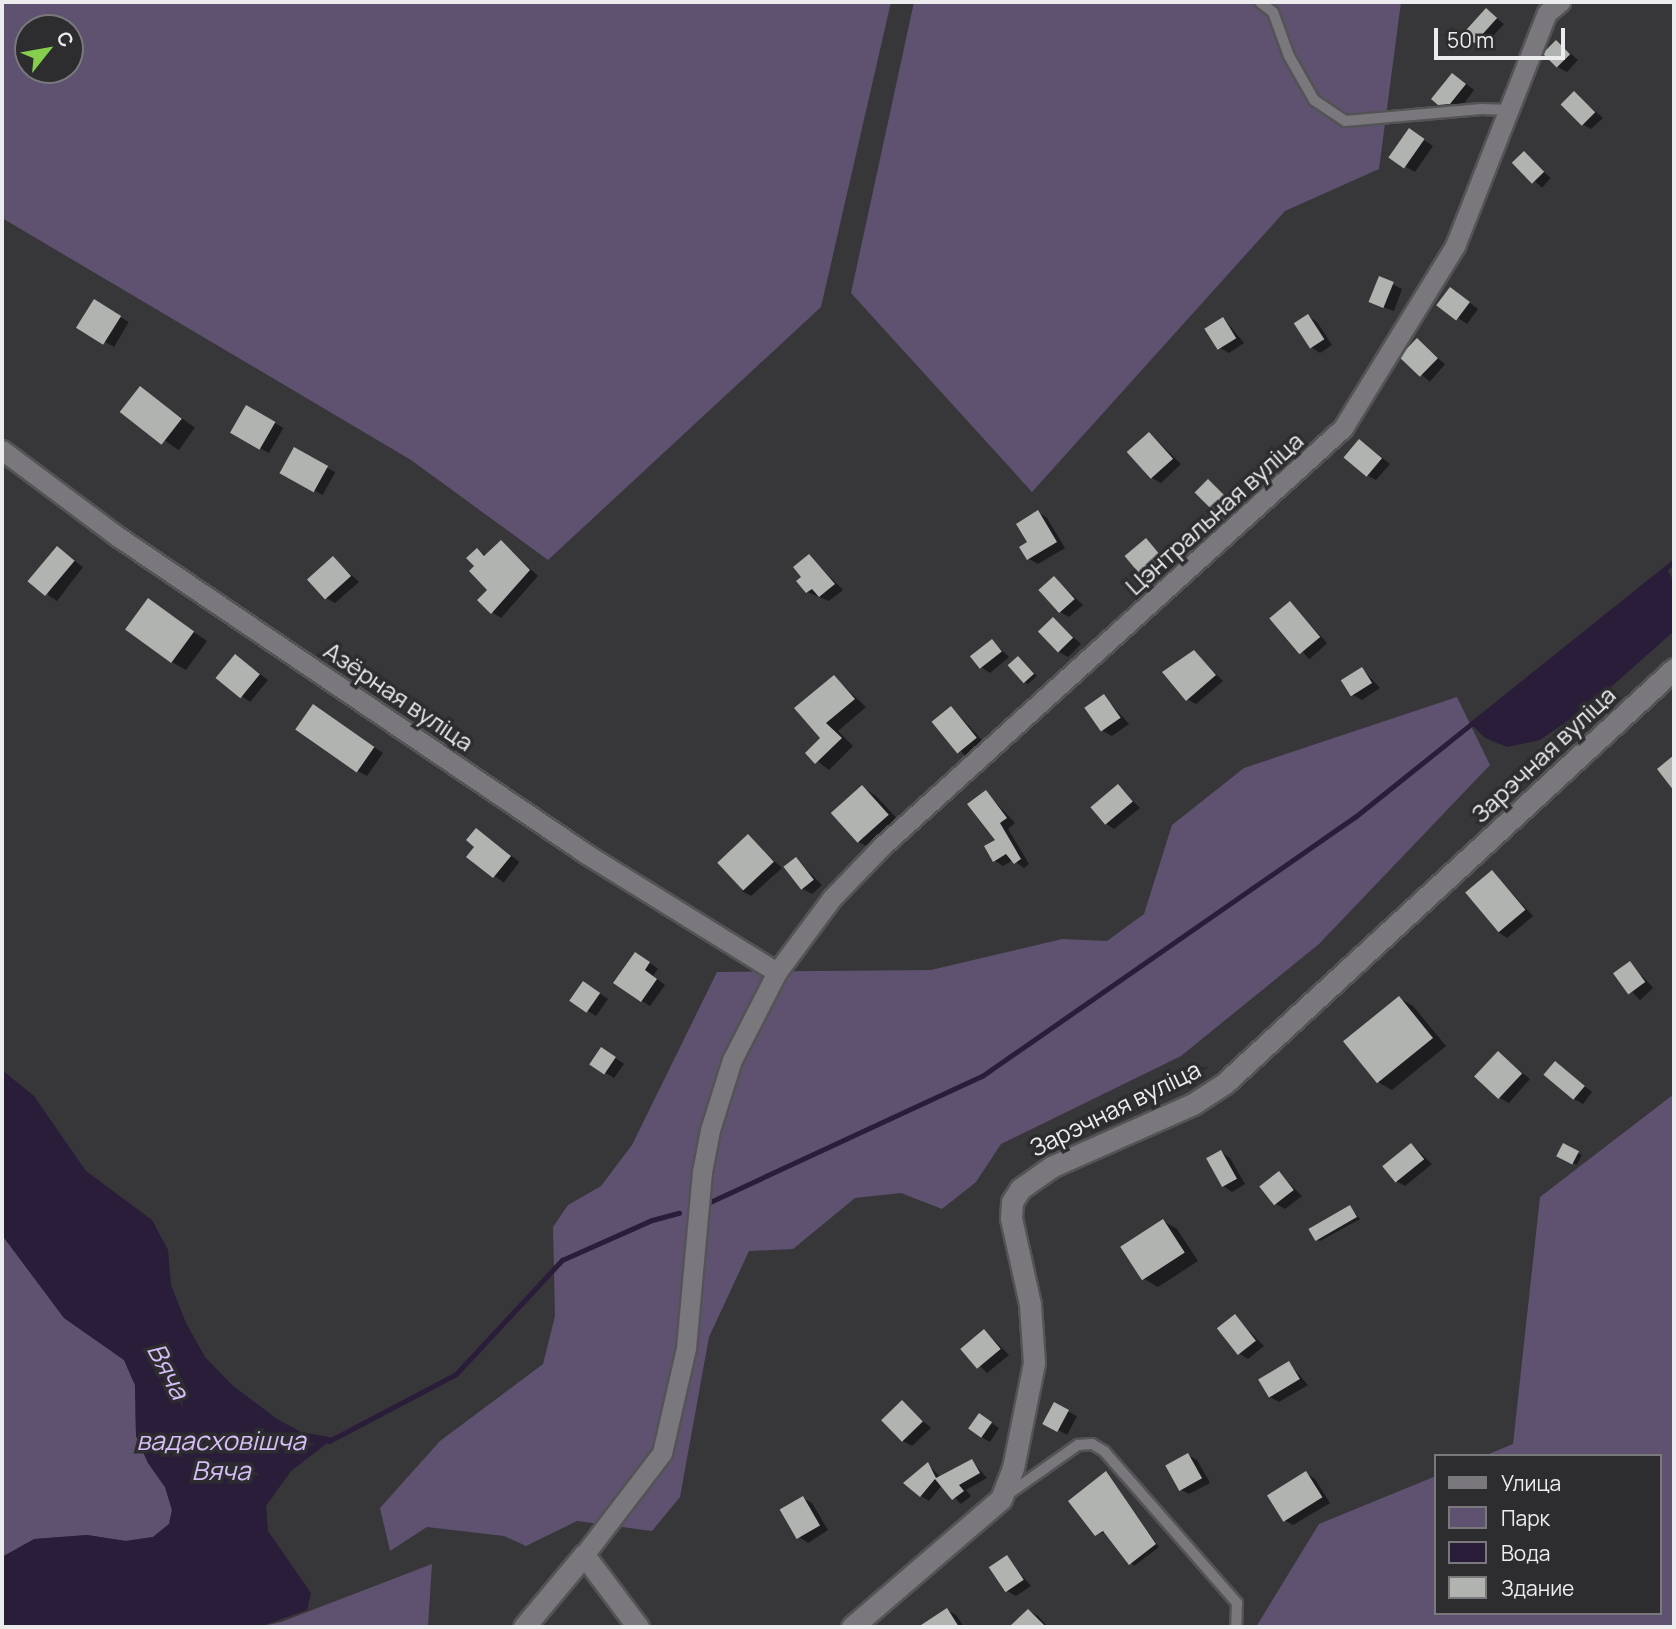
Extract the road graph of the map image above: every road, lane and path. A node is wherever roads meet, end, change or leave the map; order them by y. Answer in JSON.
{"nodes":[{"id":1,"x":1260,"y":2,"type":"edge"},
{"id":2,"x":1560,"y":2,"type":"edge"},
{"id":3,"x":1511,"y":110,"type":"junction"},
{"id":4,"x":2,"y":450,"type":"edge"},
{"id":5,"x":1674,"y":669,"type":"edge"},
{"id":6,"x":777,"y":972,"type":"junction"},
{"id":7,"x":1001,"y":1499,"type":"junction"},
{"id":8,"x":584,"y":1555,"type":"junction"},
{"id":9,"x":524,"y":1627,"type":"edge"},
{"id":10,"x":638,"y":1627,"type":"edge"},
{"id":11,"x":852,"y":1627,"type":"edge"},
{"id":12,"x":1236,"y":1627,"type":"edge"}],
"edges":[{"from":1,"to":3,"type":"lane"},
{"from":2,"to":3,"type":"street","name":"Цэнтральная вуліца"},
{"from":3,"to":6,"type":"street","name":"Цэнтральная вуліца"},
{"from":4,"to":6,"type":"street","name":"Азёрная вуліца"},
{"from":5,"to":7,"type":"street","name":"Зарэчная вуліца"},
{"from":6,"to":8,"type":"street","name":"Цэнтральная вуліца"},
{"from":7,"to":11,"type":"street","name":"Зарэчная вуліца"},
{"from":7,"to":12,"type":"lane"},
{"from":8,"to":9,"type":"street"},
{"from":8,"to":10,"type":"street"}]}
